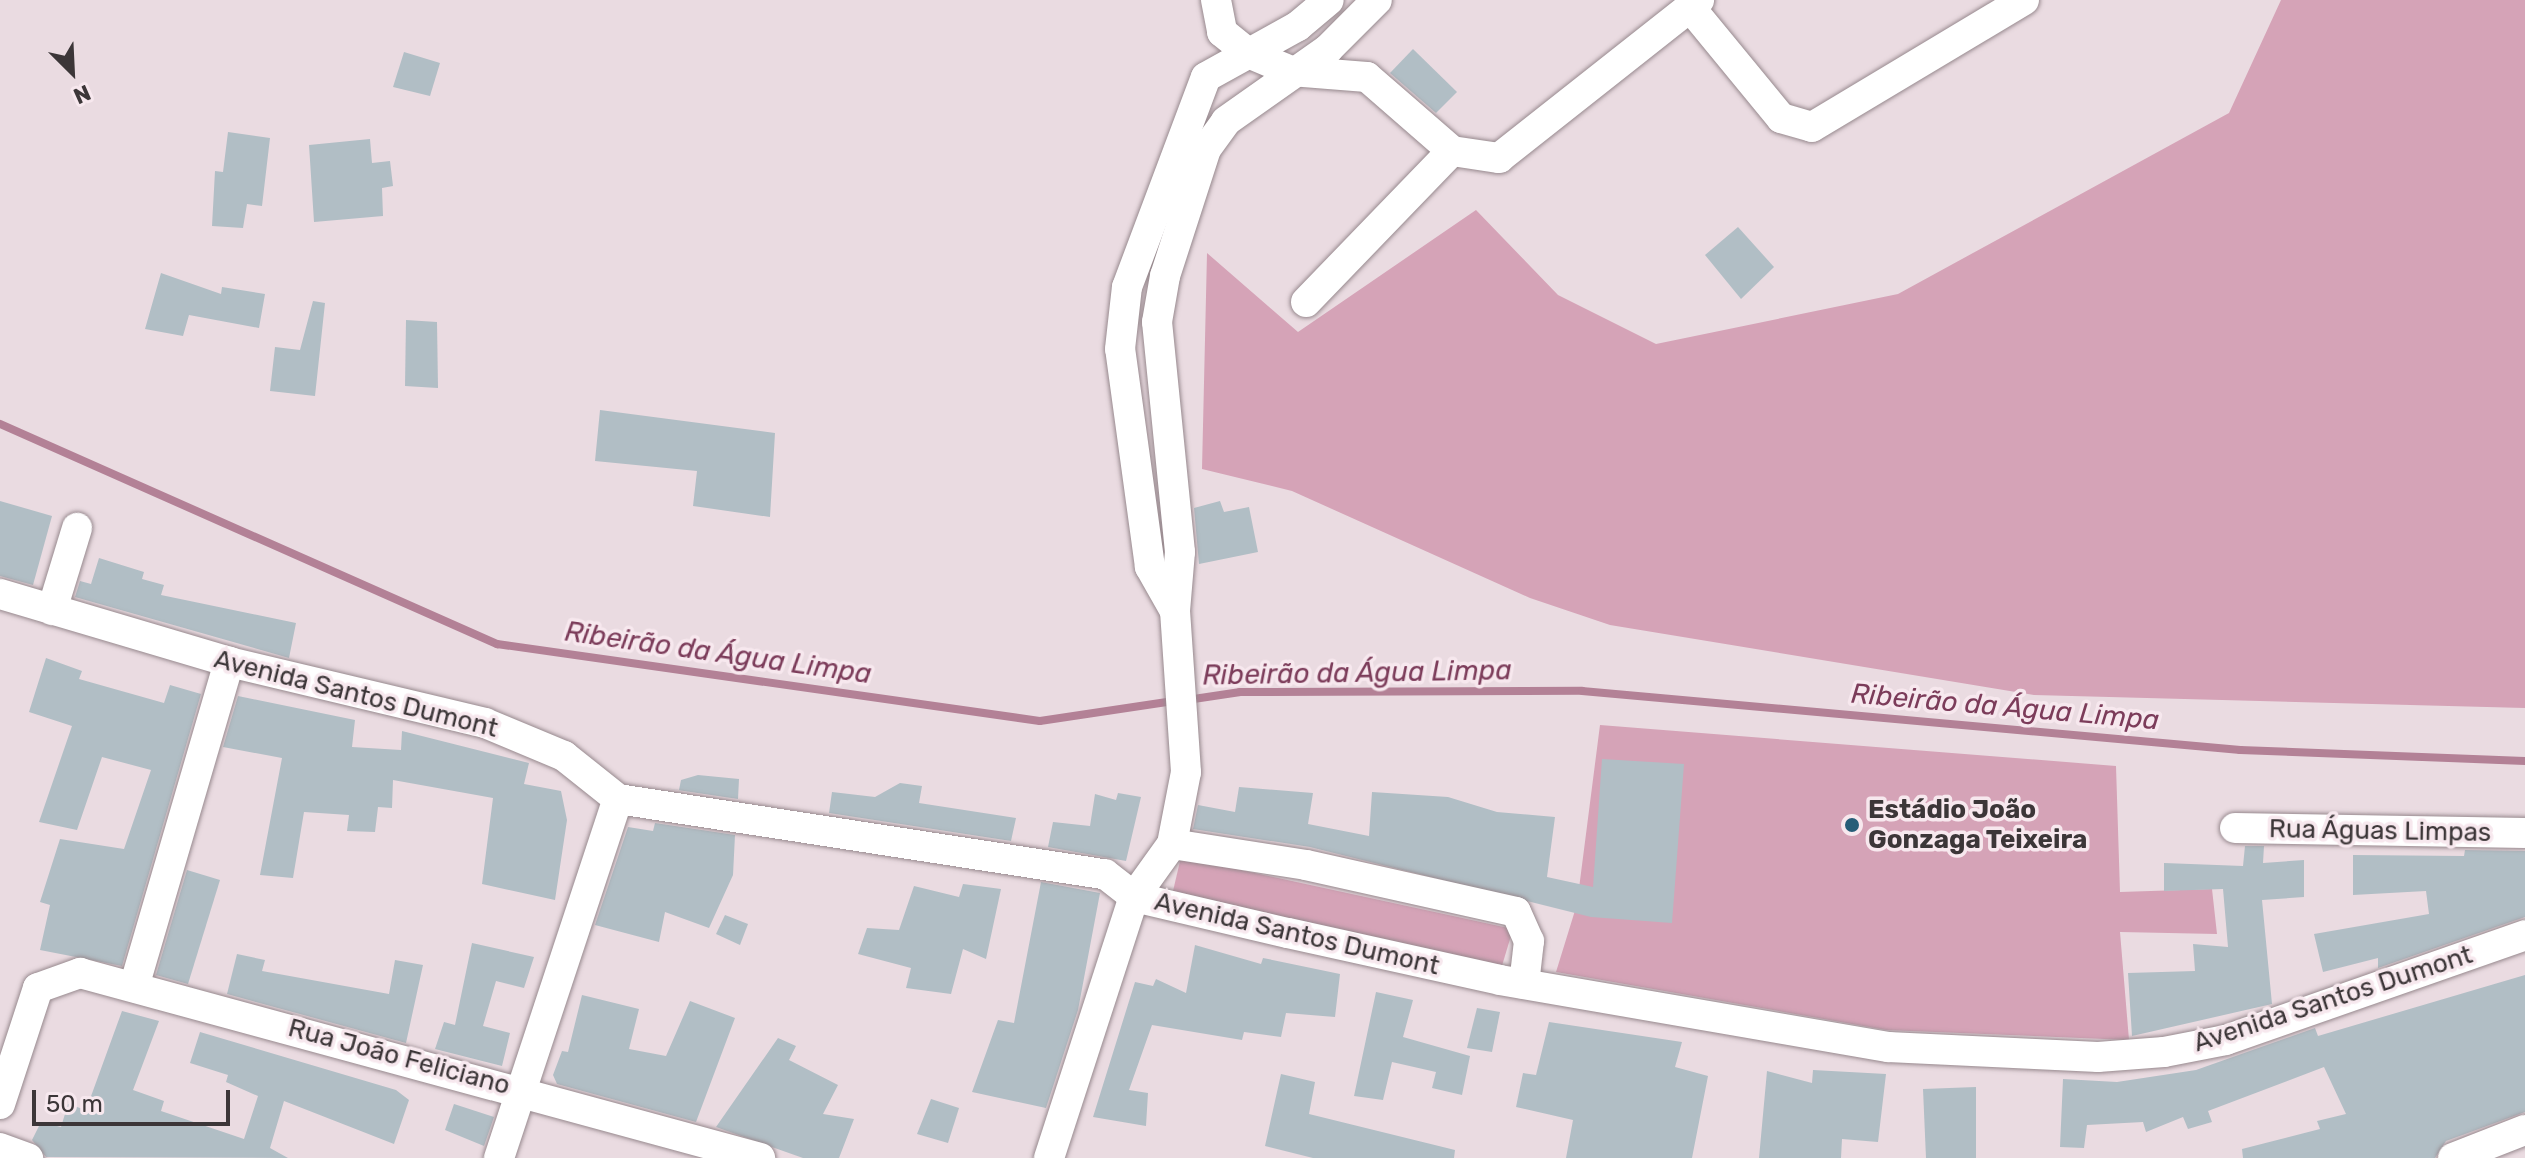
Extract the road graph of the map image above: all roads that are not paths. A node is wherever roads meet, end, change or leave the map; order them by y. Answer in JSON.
{"nodes":[{"id":1,"x":1216,"y":0,"type":"edge"},
{"id":2,"x":1329,"y":0,"type":"edge"},
{"id":3,"x":1377,"y":0,"type":"edge"},
{"id":4,"x":2024,"y":0,"type":"edge"},
{"id":5,"x":1694,"y":3,"type":"edge"},
{"id":6,"x":1248,"y":53,"type":"junction"},
{"id":7,"x":1291,"y":71,"type":"junction"},
{"id":8,"x":1452,"y":151,"type":"junction"},
{"id":9,"x":1306,"y":302,"type":"dead end"},
{"id":10,"x":77,"y":528,"type":"dead end"},
{"id":11,"x":0,"y":594,"type":"edge"},
{"id":12,"x":52,"y":610,"type":"junction"},
{"id":13,"x":1175,"y":611,"type":"junction"},
{"id":14,"x":229,"y":662,"type":"junction"},
{"id":15,"x":618,"y":799,"type":"junction"},
{"id":16,"x":2235,"y":828,"type":"dead end"},
{"id":17,"x":2525,"y":833,"type":"edge"},
{"id":18,"x":1172,"y":844,"type":"junction"},
{"id":19,"x":1134,"y":897,"type":"junction"},
{"id":20,"x":2525,"y":935,"type":"edge"},
{"id":21,"x":1524,"y":984,"type":"junction"},
{"id":22,"x":134,"y":987,"type":"junction"},
{"id":23,"x":519,"y":1089,"type":"junction"},
{"id":24,"x":0,"y":1104,"type":"edge"},
{"id":25,"x":2525,"y":1130,"type":"edge"},
{"id":26,"x":0,"y":1148,"type":"edge"},
{"id":27,"x":28,"y":1158,"type":"edge"},
{"id":28,"x":499,"y":1158,"type":"edge"},
{"id":29,"x":760,"y":1158,"type":"edge"},
{"id":30,"x":1049,"y":1158,"type":"edge"},
{"id":31,"x":2453,"y":1158,"type":"edge"}],
"edges":[{"from":1,"to":6,"type":"street"},
{"from":2,"to":6,"type":"street"},
{"from":3,"to":7,"type":"street"},
{"from":4,"to":5,"type":"street"},
{"from":5,"to":8,"type":"street"},
{"from":6,"to":7,"type":"street"},
{"from":6,"to":13,"type":"street"},
{"from":7,"to":8,"type":"street"},
{"from":7,"to":13,"type":"street"},
{"from":8,"to":9,"type":"street"},
{"from":10,"to":12,"type":"street"},
{"from":11,"to":12,"type":"street","name":"Avenida Santos Dumont"},
{"from":12,"to":14,"type":"street","name":"Avenida Santos Dumont"},
{"from":13,"to":18,"type":"street"},
{"from":14,"to":15,"type":"street","name":"Avenida Santos Dumont"},
{"from":14,"to":22,"type":"street"},
{"from":15,"to":19,"type":"street","name":"Avenida Santos Dumont"},
{"from":15,"to":23,"type":"street"},
{"from":16,"to":17,"type":"street","name":"Rua Águas Limpas"},
{"from":18,"to":19,"type":"street"},
{"from":18,"to":21,"type":"street"},
{"from":19,"to":21,"type":"street","name":"Avenida Santos Dumont"},
{"from":19,"to":30,"type":"street"},
{"from":20,"to":21,"type":"street","name":"Avenida Santos Dumont"},
{"from":22,"to":23,"type":"street","name":"Rua João Feliciano"},
{"from":22,"to":24,"type":"street","name":"Rua João Feliciano"},
{"from":23,"to":28,"type":"street"},
{"from":23,"to":29,"type":"street","name":"Rua João Feliciano"},
{"from":25,"to":31,"type":"street"},
{"from":26,"to":27,"type":"street"}]}
